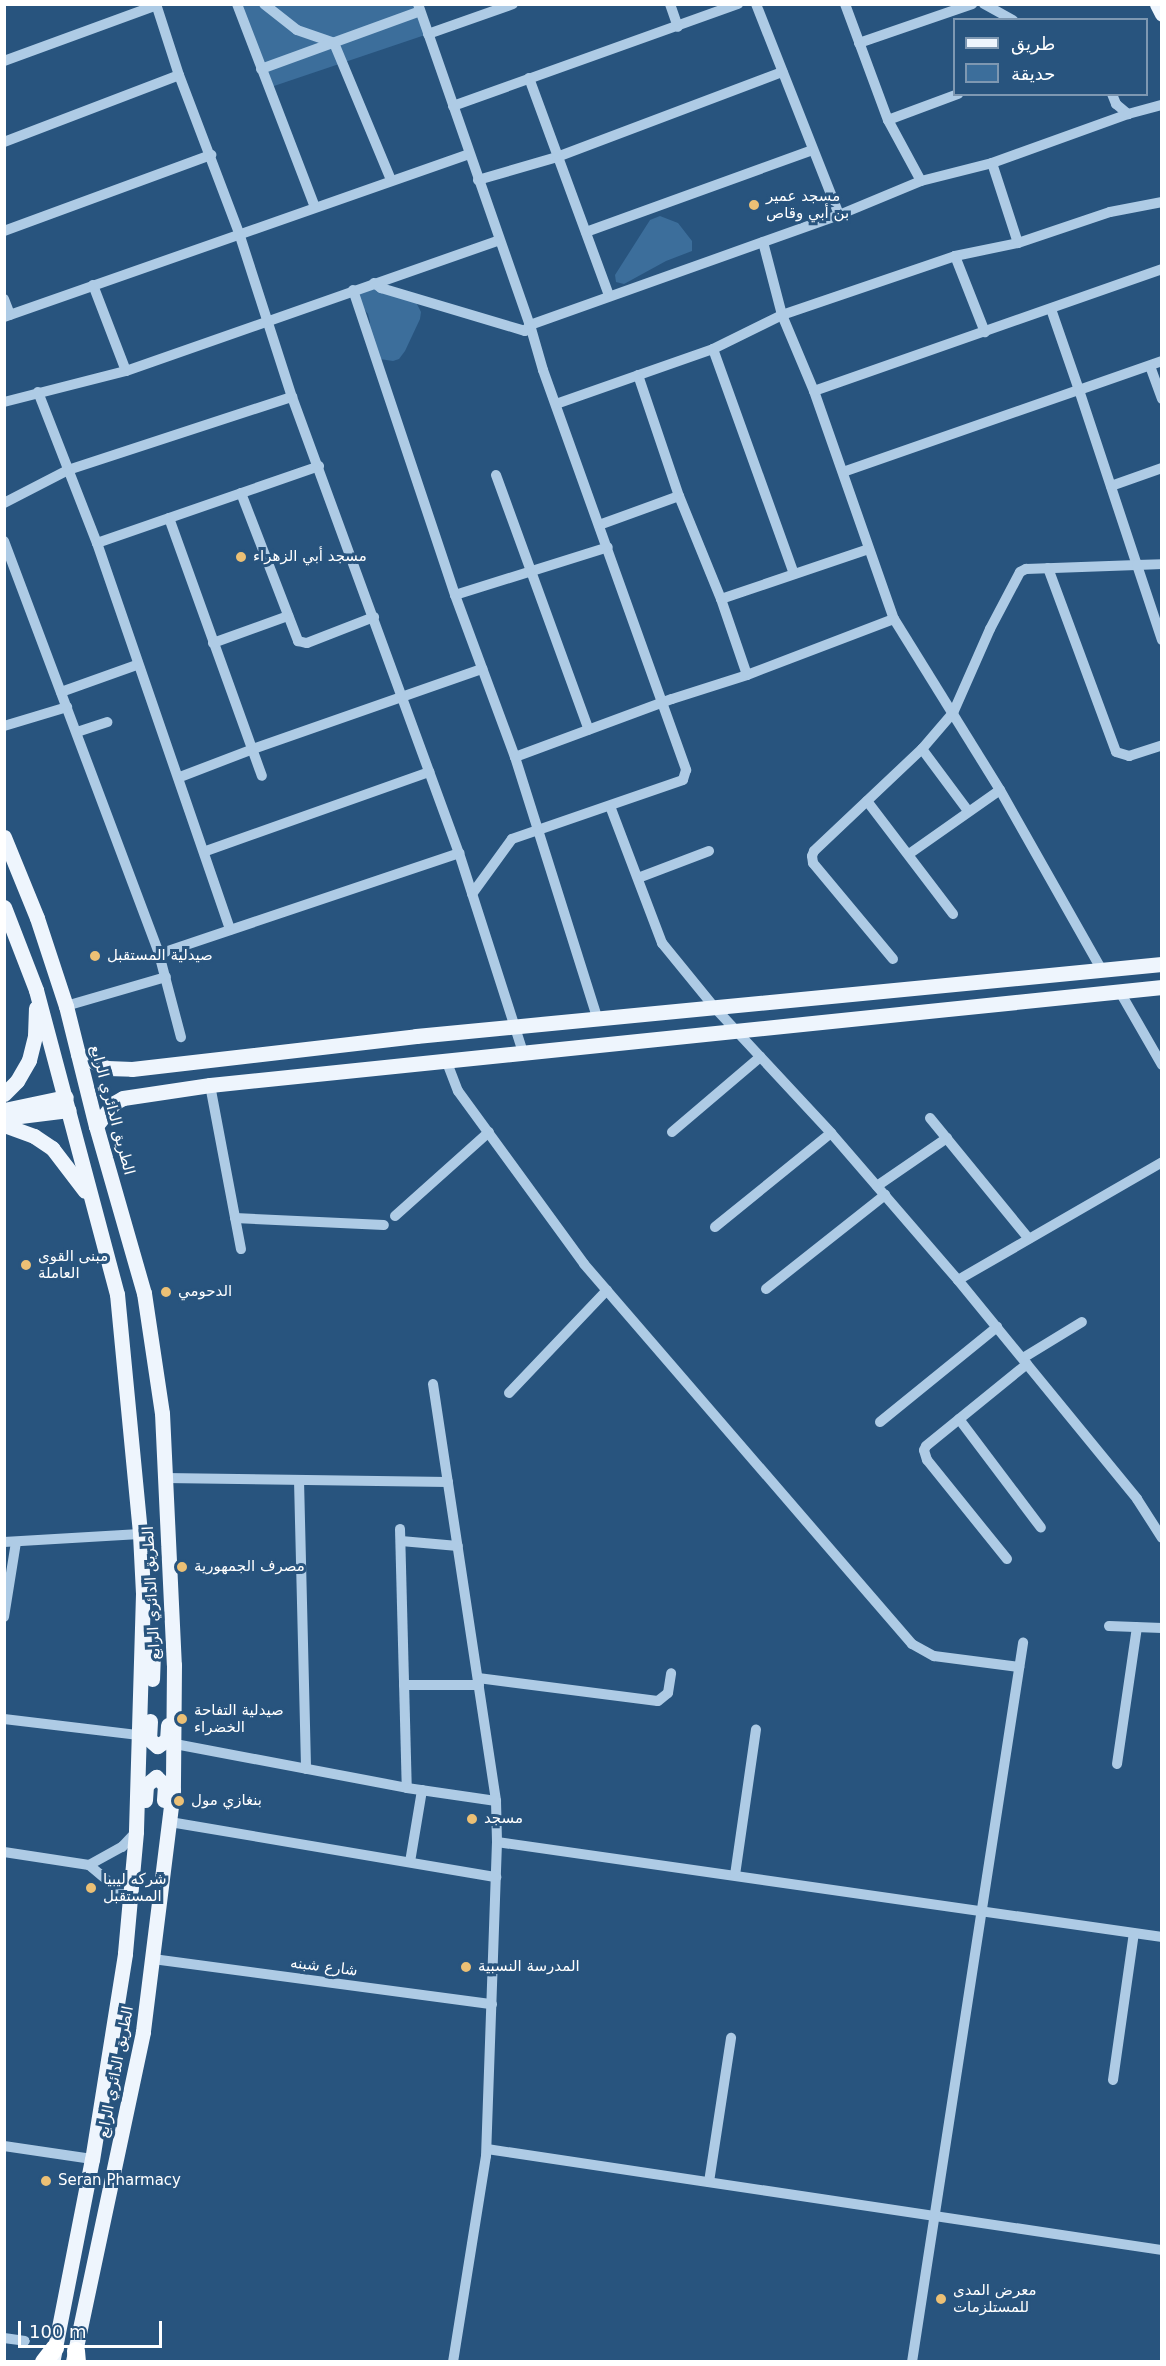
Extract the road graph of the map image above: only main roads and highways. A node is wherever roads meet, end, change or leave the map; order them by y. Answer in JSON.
{"nodes":[{"id":1,"x":1157,"y":4,"type":"edge"},
{"id":2,"x":1161,"y":14,"type":"edge"},
{"id":3,"x":4,"y":837,"type":"edge"},
{"id":4,"x":4,"y":907,"type":"edge"},
{"id":5,"x":1161,"y":964,"type":"edge"},
{"id":6,"x":1161,"y":987,"type":"edge"},
{"id":7,"x":36,"y":990,"type":"junction"},
{"id":8,"x":78,"y":1054,"type":"junction"},
{"id":9,"x":4,"y":1094,"type":"edge"},
{"id":10,"x":68,"y":1103,"type":"junction"},
{"id":11,"x":4,"y":1110,"type":"edge"},
{"id":12,"x":4,"y":1118,"type":"edge"},
{"id":13,"x":4,"y":1125,"type":"edge"},
{"id":14,"x":96,"y":1126,"type":"junction"},
{"id":15,"x":90,"y":1198,"type":"junction"},
{"id":16,"x":143,"y":1615,"type":"junction"},
{"id":17,"x":174,"y":1671,"type":"junction"},
{"id":18,"x":132,"y":1878,"type":"junction"},
{"id":19,"x":162,"y":1895,"type":"junction"},
{"id":20,"x":50,"y":2357,"type":"edge"},
{"id":21,"x":76,"y":2358,"type":"edge"}],
"edges":[{"from":1,"to":2,"type":"main road"},
{"from":3,"to":8,"type":"main road","name":"الطريق الدائري الرابع"},
{"from":4,"to":7,"type":"main road","name":"الطريق الدائري الرابع"},
{"from":5,"to":8,"type":"main road"},
{"from":6,"to":14,"type":"main road"},
{"from":7,"to":9,"type":"main road"},
{"from":7,"to":10,"type":"main road","name":"الطريق الدائري الرابع"},
{"from":8,"to":14,"type":"main road","name":"الطريق الدائري الرابع"},
{"from":10,"to":11,"type":"main road"},
{"from":10,"to":12,"type":"main road"},
{"from":10,"to":15,"type":"main road","name":"الطريق الدائري الرابع"},
{"from":13,"to":15,"type":"main road"},
{"from":14,"to":17,"type":"main road","name":"الطريق الدائري الرابع"},
{"from":15,"to":16,"type":"main road","name":"الطريق الدائري الرابع"},
{"from":16,"to":17,"type":"main road"},
{"from":16,"to":18,"type":"main road","name":"الطريق الدائري الرابع"},
{"from":17,"to":19,"type":"main road","name":"الطريق الدائري الرابع"},
{"from":18,"to":19,"type":"main road"},
{"from":18,"to":20,"type":"main road","name":"الطريق الدائري الرابع"},
{"from":19,"to":21,"type":"main road","name":"الطريق الدائري الرابع"}]}
